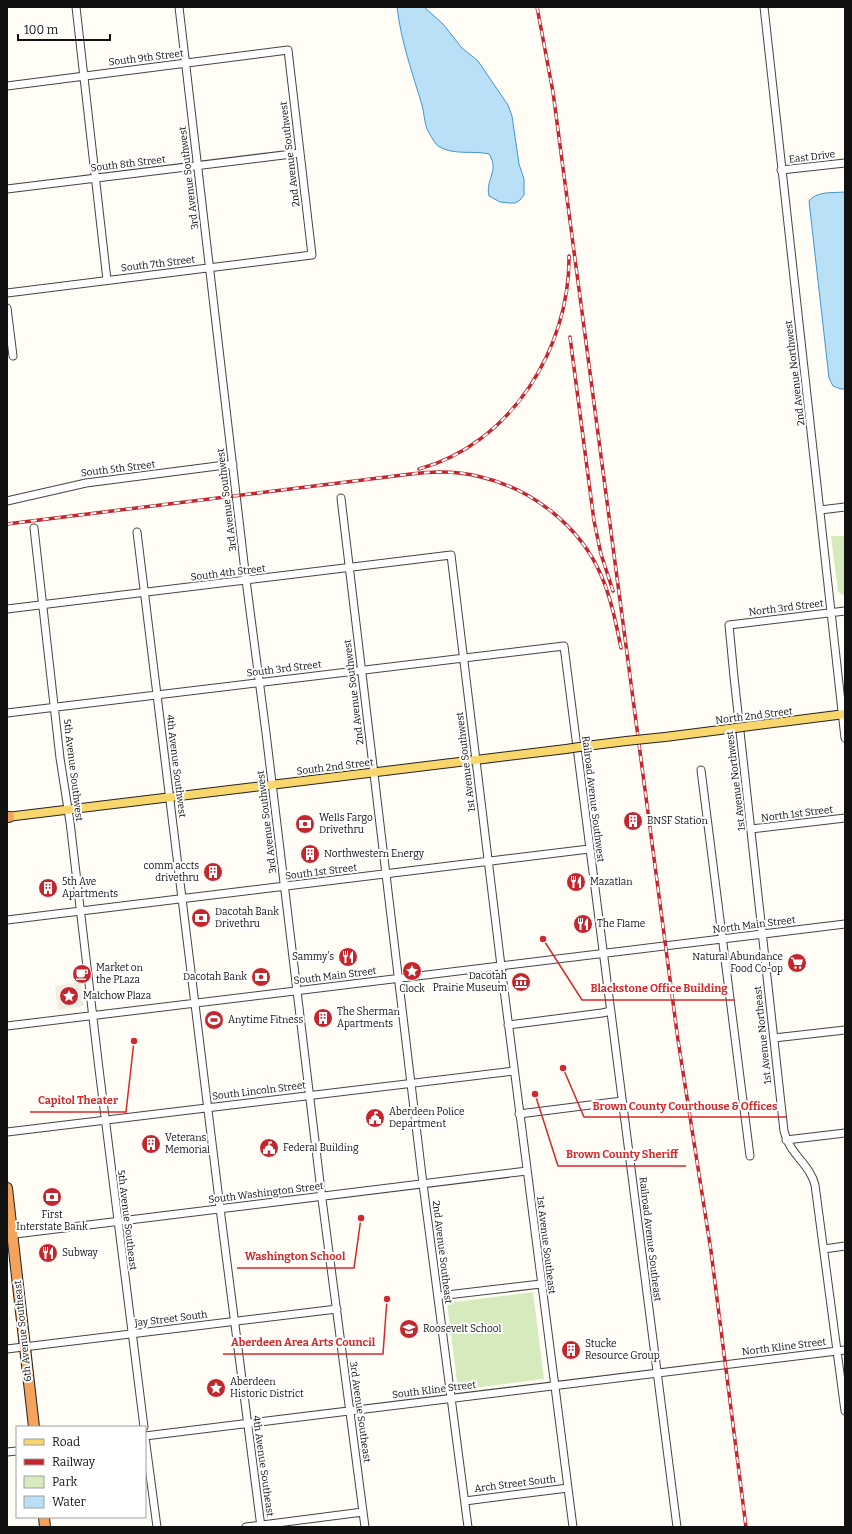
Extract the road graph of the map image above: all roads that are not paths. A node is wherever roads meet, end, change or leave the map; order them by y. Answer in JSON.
{"nodes":[{"id":1,"x":76,"y":7,"type":"edge"},
{"id":2,"x":179,"y":7,"type":"edge"},
{"id":3,"x":764,"y":7,"type":"edge"},
{"id":4,"x":288,"y":50,"type":"joint"},
{"id":5,"x":186,"y":63,"type":"junction"},
{"id":6,"x":84,"y":76,"type":"junction"},
{"id":7,"x":7,"y":86,"type":"edge"},
{"id":8,"x":300,"y":153,"type":"junction"},
{"id":9,"x":845,"y":163,"type":"edge"},
{"id":10,"x":197,"y":166,"type":"junction"},
{"id":11,"x":781,"y":170,"type":"junction"},
{"id":12,"x":96,"y":178,"type":"junction"},
{"id":13,"x":7,"y":189,"type":"edge"},
{"id":14,"x":312,"y":255,"type":"joint"},
{"id":15,"x":209,"y":268,"type":"junction"},
{"id":16,"x":107,"y":280,"type":"junction"},
{"id":17,"x":7,"y":293,"type":"edge"},
{"id":18,"x":7,"y":308,"type":"edge"},
{"id":19,"x":13,"y":356,"type":"dead end"},
{"id":20,"x":233,"y":464,"type":"junction"},
{"id":21,"x":341,"y":498,"type":"dead end"},
{"id":22,"x":7,"y":501,"type":"edge"},
{"id":23,"x":845,"y":507,"type":"edge"},
{"id":24,"x":820,"y":510,"type":"junction"},
{"id":25,"x":34,"y":528,"type":"dead end"},
{"id":26,"x":137,"y":532,"type":"dead end"},
{"id":27,"x":451,"y":555,"type":"joint"},
{"id":28,"x":349,"y":568,"type":"junction"},
{"id":29,"x":246,"y":580,"type":"junction"},
{"id":30,"x":144,"y":593,"type":"junction"},
{"id":31,"x":42,"y":605,"type":"junction"},
{"id":32,"x":7,"y":609,"type":"edge"},
{"id":33,"x":845,"y":611,"type":"edge"},
{"id":34,"x":832,"y":612,"type":"junction"},
{"id":35,"x":729,"y":625,"type":"joint"},
{"id":36,"x":564,"y":646,"type":"joint"},
{"id":37,"x":463,"y":658,"type":"junction"},
{"id":38,"x":361,"y":670,"type":"junction"},
{"id":39,"x":259,"y":682,"type":"junction"},
{"id":40,"x":157,"y":695,"type":"junction"},
{"id":41,"x":55,"y":707,"type":"junction"},
{"id":42,"x":7,"y":713,"type":"edge"},
{"id":43,"x":844,"y":714,"type":"edge"},
{"id":44,"x":665,"y":736,"type":"joint"},
{"id":45,"x":845,"y":738,"type":"edge"},
{"id":46,"x":476,"y":760,"type":"junction"},
{"id":47,"x":701,"y":770,"type":"dead end"},
{"id":48,"x":374,"y":772,"type":"junction"},
{"id":49,"x":272,"y":785,"type":"junction"},
{"id":50,"x":169,"y":797,"type":"junction"},
{"id":51,"x":67,"y":810,"type":"junction"},
{"id":52,"x":8,"y":817,"type":"edge"},
{"id":53,"x":845,"y":818,"type":"edge"},
{"id":54,"x":751,"y":829,"type":"junction"},
{"id":55,"x":589,"y":850,"type":"junction"},
{"id":56,"x":488,"y":862,"type":"junction"},
{"id":57,"x":386,"y":874,"type":"junction"},
{"id":58,"x":284,"y":887,"type":"junction"},
{"id":59,"x":182,"y":899,"type":"junction"},
{"id":60,"x":80,"y":912,"type":"junction"},
{"id":61,"x":7,"y":920,"type":"edge"},
{"id":62,"x":845,"y":924,"type":"edge"},
{"id":63,"x":762,"y":934,"type":"junction"},
{"id":64,"x":722,"y":939,"type":"junction"},
{"id":65,"x":666,"y":946,"type":"joint"},
{"id":66,"x":603,"y":954,"type":"junction"},
{"id":67,"x":501,"y":966,"type":"junction"},
{"id":68,"x":399,"y":979,"type":"junction"},
{"id":69,"x":297,"y":991,"type":"junction"},
{"id":70,"x":194,"y":1003,"type":"junction"},
{"id":71,"x":611,"y":1011,"type":"junction"},
{"id":72,"x":92,"y":1016,"type":"junction"},
{"id":73,"x":508,"y":1025,"type":"junction"},
{"id":74,"x":7,"y":1026,"type":"edge"},
{"id":75,"x":845,"y":1030,"type":"edge"},
{"id":76,"x":774,"y":1038,"type":"junction"},
{"id":77,"x":514,"y":1071,"type":"junction"},
{"id":78,"x":411,"y":1083,"type":"junction"},
{"id":79,"x":310,"y":1095,"type":"junction"},
{"id":80,"x":622,"y":1101,"type":"junction"},
{"id":81,"x":208,"y":1107,"type":"junction"},
{"id":82,"x":519,"y":1114,"type":"junction"},
{"id":83,"x":105,"y":1120,"type":"junction"},
{"id":84,"x":7,"y":1132,"type":"edge"},
{"id":85,"x":845,"y":1133,"type":"edge"},
{"id":86,"x":786,"y":1140,"type":"junction"},
{"id":87,"x":750,"y":1156,"type":"dead end"},
{"id":88,"x":527,"y":1171,"type":"junction"},
{"id":89,"x":423,"y":1184,"type":"junction"},
{"id":90,"x":7,"y":1188,"type":"edge"},
{"id":91,"x":322,"y":1196,"type":"junction"},
{"id":92,"x":220,"y":1208,"type":"junction"},
{"id":93,"x":117,"y":1220,"type":"junction"},
{"id":94,"x":10,"y":1234,"type":"edge"},
{"id":95,"x":845,"y":1246,"type":"edge"},
{"id":96,"x":824,"y":1249,"type":"junction"},
{"id":97,"x":541,"y":1284,"type":"junction"},
{"id":98,"x":438,"y":1296,"type":"junction"},
{"id":99,"x":337,"y":1309,"type":"junction"},
{"id":100,"x":234,"y":1321,"type":"junction"},
{"id":101,"x":132,"y":1334,"type":"junction"},
{"id":102,"x":25,"y":1346,"type":"junction"},
{"id":103,"x":7,"y":1349,"type":"edge"},
{"id":104,"x":841,"y":1350,"type":"edge"},
{"id":105,"x":726,"y":1364,"type":"joint"},
{"id":106,"x":657,"y":1373,"type":"junction"},
{"id":107,"x":554,"y":1386,"type":"junction"},
{"id":108,"x":452,"y":1398,"type":"junction"},
{"id":109,"x":845,"y":1410,"type":"edge"},
{"id":110,"x":350,"y":1411,"type":"junction"},
{"id":111,"x":248,"y":1424,"type":"junction"},
{"id":112,"x":34,"y":1426,"type":"edge"},
{"id":113,"x":144,"y":1426,"type":"edge"},
{"id":114,"x":146,"y":1436,"type":"edge"},
{"id":115,"x":146,"y":1444,"type":"edge"},
{"id":116,"x":568,"y":1488,"type":"junction"},
{"id":117,"x":465,"y":1501,"type":"junction"},
{"id":118,"x":363,"y":1512,"type":"junction"},
{"id":119,"x":261,"y":1526,"type":"edge"},
{"id":120,"x":157,"y":1527,"type":"edge"},
{"id":121,"x":246,"y":1527,"type":"edge"},
{"id":122,"x":365,"y":1527,"type":"edge"},
{"id":123,"x":468,"y":1527,"type":"edge"},
{"id":124,"x":573,"y":1527,"type":"edge"},
{"id":125,"x":677,"y":1527,"type":"edge"}],
"edges":[{"from":1,"to":6,"type":"street"},
{"from":2,"to":5,"type":"street","name":"3rd Avenue Southwest"},
{"from":3,"to":11,"type":"street","name":"2nd Avenue Northwest"},
{"from":4,"to":5,"type":"street","name":"South 9th Street"},
{"from":4,"to":8,"type":"street","name":"2nd Avenue Southwest"},
{"from":5,"to":6,"type":"street","name":"South 9th Street"},
{"from":5,"to":10,"type":"street","name":"3rd Avenue Southwest"},
{"from":6,"to":7,"type":"street","name":"South 9th Street"},
{"from":6,"to":12,"type":"street"},
{"from":8,"to":10,"type":"street","name":"South 8th Street"},
{"from":8,"to":14,"type":"street","name":"2nd Avenue Southwest"},
{"from":9,"to":11,"type":"street","name":"East Drive"},
{"from":10,"to":12,"type":"street","name":"South 8th Street"},
{"from":10,"to":15,"type":"street","name":"3rd Avenue Southwest"},
{"from":11,"to":24,"type":"street","name":"2nd Avenue Northwest"},
{"from":12,"to":13,"type":"street","name":"South 8th Street"},
{"from":12,"to":16,"type":"street"},
{"from":14,"to":15,"type":"street","name":"South 7th Street"},
{"from":15,"to":16,"type":"street","name":"South 7th Street"},
{"from":15,"to":20,"type":"street","name":"3rd Avenue Southwest"},
{"from":16,"to":17,"type":"street","name":"South 7th Street"},
{"from":18,"to":19,"type":"street"},
{"from":20,"to":22,"type":"street","name":"South 5th Street"},
{"from":20,"to":29,"type":"street","name":"3rd Avenue Southwest"},
{"from":21,"to":28,"type":"street","name":"2nd Avenue Southwest"},
{"from":23,"to":24,"type":"street"},
{"from":24,"to":34,"type":"street","name":"2nd Avenue Northwest"},
{"from":25,"to":31,"type":"street","name":"5th Avenue Southwest"},
{"from":26,"to":30,"type":"street","name":"4th Avenue Southwest"},
{"from":27,"to":28,"type":"street","name":"South 4th Street"},
{"from":27,"to":37,"type":"street","name":"1st Avenue Southwest"},
{"from":28,"to":29,"type":"street","name":"South 4th Street"},
{"from":28,"to":38,"type":"street","name":"2nd Avenue Southwest"},
{"from":29,"to":30,"type":"street","name":"South 4th Street"},
{"from":29,"to":39,"type":"street","name":"3rd Avenue Southwest"},
{"from":30,"to":31,"type":"street","name":"South 4th Street"},
{"from":30,"to":40,"type":"street","name":"4th Avenue Southwest"},
{"from":31,"to":32,"type":"street","name":"South 4th Street"},
{"from":31,"to":41,"type":"street","name":"5th Avenue Southwest"},
{"from":33,"to":34,"type":"street","name":"North 3rd Street"},
{"from":34,"to":35,"type":"street","name":"North 3rd Street"},
{"from":34,"to":43,"type":"street","name":"2nd Avenue Northwest"},
{"from":35,"to":54,"type":"street","name":"1st Avenue Northwest"},
{"from":36,"to":37,"type":"street","name":"South 3rd Street"},
{"from":36,"to":55,"type":"street","name":"Railroad Avenue Southwest"},
{"from":37,"to":38,"type":"street","name":"South 3rd Street"},
{"from":37,"to":46,"type":"street","name":"1st Avenue Southwest"},
{"from":38,"to":39,"type":"street","name":"South 3rd Street"},
{"from":38,"to":48,"type":"street","name":"2nd Avenue Southwest"},
{"from":39,"to":40,"type":"street","name":"South 3rd Street"},
{"from":39,"to":49,"type":"street","name":"3rd Avenue Southwest"},
{"from":40,"to":41,"type":"street","name":"South 3rd Street"},
{"from":40,"to":50,"type":"street","name":"4th Avenue Southwest"},
{"from":41,"to":42,"type":"street","name":"South 3rd Street"},
{"from":41,"to":51,"type":"street","name":"5th Avenue Southwest"},
{"from":43,"to":44,"type":"main road","name":"North 2nd Street","bridge":true},
{"from":43,"to":45,"type":"street","name":"2nd Avenue Northwest"},
{"from":44,"to":46,"type":"main road","name":"South 2nd Street","bridge":true},
{"from":46,"to":48,"type":"main road","name":"South 2nd Street"},
{"from":46,"to":56,"type":"street","name":"1st Avenue Southwest"},
{"from":47,"to":64,"type":"street"},
{"from":48,"to":49,"type":"main road","name":"South 2nd Street"},
{"from":48,"to":57,"type":"street","name":"2nd Avenue Southwest"},
{"from":49,"to":50,"type":"main road","name":"South 2nd Street"},
{"from":49,"to":58,"type":"street","name":"3rd Avenue Southwest"},
{"from":50,"to":51,"type":"main road","name":"South 2nd Street"},
{"from":50,"to":59,"type":"street","name":"4th Avenue Southwest"},
{"from":51,"to":52,"type":"main road","name":"South 2nd Street"},
{"from":51,"to":60,"type":"street","name":"5th Avenue Southwest"},
{"from":53,"to":54,"type":"street","name":"North 1st Street"},
{"from":54,"to":63,"type":"street","name":"1st Avenue Northwest"},
{"from":55,"to":56,"type":"street","name":"South 1st Street"},
{"from":55,"to":66,"type":"street","name":"Railroad Avenue Southwest"},
{"from":56,"to":57,"type":"street","name":"South 1st Street"},
{"from":56,"to":67,"type":"street","name":"1st Avenue Southwest"},
{"from":57,"to":58,"type":"street","name":"South 1st Street"},
{"from":57,"to":68,"type":"street","name":"2nd Avenue Southwest"},
{"from":58,"to":59,"type":"street","name":"South 1st Street"},
{"from":58,"to":69,"type":"street","name":"3rd Avenue Southwest"},
{"from":59,"to":60,"type":"street","name":"South 1st Street"},
{"from":59,"to":70,"type":"street","name":"4th Avenue Southwest"},
{"from":60,"to":61,"type":"street","name":"South 1st Street"},
{"from":60,"to":72,"type":"street","name":"5th Avenue Southwest"},
{"from":62,"to":63,"type":"street","name":"North Main Street"},
{"from":63,"to":64,"type":"street","name":"North Main Street"},
{"from":63,"to":76,"type":"street","name":"1st Avenue Northeast"},
{"from":64,"to":65,"type":"street","name":"North Main Street"},
{"from":64,"to":87,"type":"street"},
{"from":65,"to":66,"type":"street","name":"South Main Street"},
{"from":66,"to":67,"type":"street","name":"South Main Street"},
{"from":66,"to":71,"type":"street","name":"Railroad Avenue Southeast"},
{"from":67,"to":68,"type":"street","name":"South Main Street"},
{"from":67,"to":73,"type":"street","name":"1st Avenue Southeast"},
{"from":68,"to":69,"type":"street","name":"South Main Street"},
{"from":68,"to":78,"type":"street","name":"2nd Avenue Southeast"},
{"from":69,"to":70,"type":"street","name":"South Main Street"},
{"from":69,"to":79,"type":"street","name":"3rd Avenue Southeast"},
{"from":70,"to":72,"type":"street","name":"South Main Street"},
{"from":70,"to":81,"type":"street","name":"4th Avenue Southeast"},
{"from":71,"to":73,"type":"street"},
{"from":71,"to":80,"type":"street","name":"Railroad Avenue Southeast"},
{"from":72,"to":74,"type":"street","name":"South Main Street"},
{"from":72,"to":83,"type":"street","name":"5th Avenue Southeast"},
{"from":73,"to":77,"type":"street","name":"1st Avenue Southeast"},
{"from":75,"to":76,"type":"street"},
{"from":76,"to":86,"type":"street","name":"1st Avenue Northeast"},
{"from":77,"to":78,"type":"street","name":"South Lincoln Street"},
{"from":77,"to":82,"type":"street","name":"1st Avenue Southeast"},
{"from":78,"to":79,"type":"street","name":"South Lincoln Street"},
{"from":78,"to":89,"type":"street","name":"2nd Avenue Southeast"},
{"from":79,"to":81,"type":"street","name":"South Lincoln Street"},
{"from":79,"to":91,"type":"street","name":"3rd Avenue Southeast"},
{"from":80,"to":82,"type":"street"},
{"from":80,"to":106,"type":"street","name":"Railroad Avenue Southeast"},
{"from":81,"to":83,"type":"street","name":"South Lincoln Street"},
{"from":81,"to":92,"type":"street","name":"4th Avenue Southeast"},
{"from":82,"to":88,"type":"street","name":"1st Avenue Southeast"},
{"from":83,"to":84,"type":"street","name":"South Lincoln Street"},
{"from":83,"to":93,"type":"street","name":"5th Avenue Southeast"},
{"from":85,"to":86,"type":"street"},
{"from":86,"to":96,"type":"street","name":"1st Avenue Northeast"},
{"from":88,"to":89,"type":"street","name":"South Washington Street"},
{"from":88,"to":97,"type":"street","name":"1st Avenue Southeast"},
{"from":89,"to":91,"type":"street","name":"South Washington Street"},
{"from":89,"to":98,"type":"street","name":"2nd Avenue Southeast"},
{"from":90,"to":94,"type":"highway","name":"6th Avenue Southeast"},
{"from":91,"to":92,"type":"street","name":"South Washington Street"},
{"from":91,"to":99,"type":"street","name":"3rd Avenue Southeast"},
{"from":92,"to":93,"type":"street","name":"South Washington Street"},
{"from":92,"to":100,"type":"street","name":"4th Avenue Southeast"},
{"from":93,"to":94,"type":"street","name":"South Washington Street"},
{"from":93,"to":101,"type":"street","name":"5th Avenue Southeast"},
{"from":94,"to":102,"type":"highway","name":"6th Avenue Southeast"},
{"from":95,"to":96,"type":"street"},
{"from":96,"to":104,"type":"street","name":"1st Avenue Northeast"},
{"from":97,"to":98,"type":"street"},
{"from":97,"to":107,"type":"street","name":"1st Avenue Southeast"},
{"from":98,"to":108,"type":"street","name":"2nd Avenue Southeast"},
{"from":99,"to":100,"type":"street","name":"Jay Street South"},
{"from":99,"to":110,"type":"street","name":"3rd Avenue Southeast"},
{"from":100,"to":101,"type":"street","name":"Jay Street South"},
{"from":100,"to":111,"type":"street","name":"4th Avenue Southeast"},
{"from":101,"to":102,"type":"street","name":"Jay Street South"},
{"from":101,"to":113,"type":"street","name":"5th Avenue Southeast"},
{"from":102,"to":103,"type":"street","name":"Jay Street South"},
{"from":102,"to":112,"type":"highway","name":"6th Avenue Southeast"},
{"from":104,"to":105,"type":"street","name":"North Kline Street"},
{"from":104,"to":109,"type":"street","name":"1st Avenue Northeast"},
{"from":105,"to":106,"type":"street","name":"South Kline Street"},
{"from":106,"to":107,"type":"street","name":"South Kline Street"},
{"from":106,"to":125,"type":"street","name":"Railroad Avenue Southeast"},
{"from":107,"to":108,"type":"street","name":"South Kline Street"},
{"from":107,"to":116,"type":"street","name":"1st Avenue Southeast"},
{"from":108,"to":110,"type":"street","name":"South Kline Street"},
{"from":108,"to":117,"type":"street","name":"2nd Avenue Southeast"},
{"from":110,"to":111,"type":"street","name":"South Kline Street"},
{"from":110,"to":118,"type":"street","name":"3rd Avenue Southeast"},
{"from":111,"to":114,"type":"street","name":"South Kline Street"},
{"from":111,"to":119,"type":"street","name":"4th Avenue Southeast"},
{"from":115,"to":120,"type":"street"},
{"from":116,"to":117,"type":"street","name":"Arch Street South"},
{"from":116,"to":124,"type":"street","name":"1st Avenue Southeast"},
{"from":117,"to":123,"type":"street","name":"2nd Avenue Southeast"},
{"from":118,"to":119,"type":"street"},
{"from":118,"to":122,"type":"street","name":"3rd Avenue Southeast"},
{"from":119,"to":121,"type":"street"}]}
